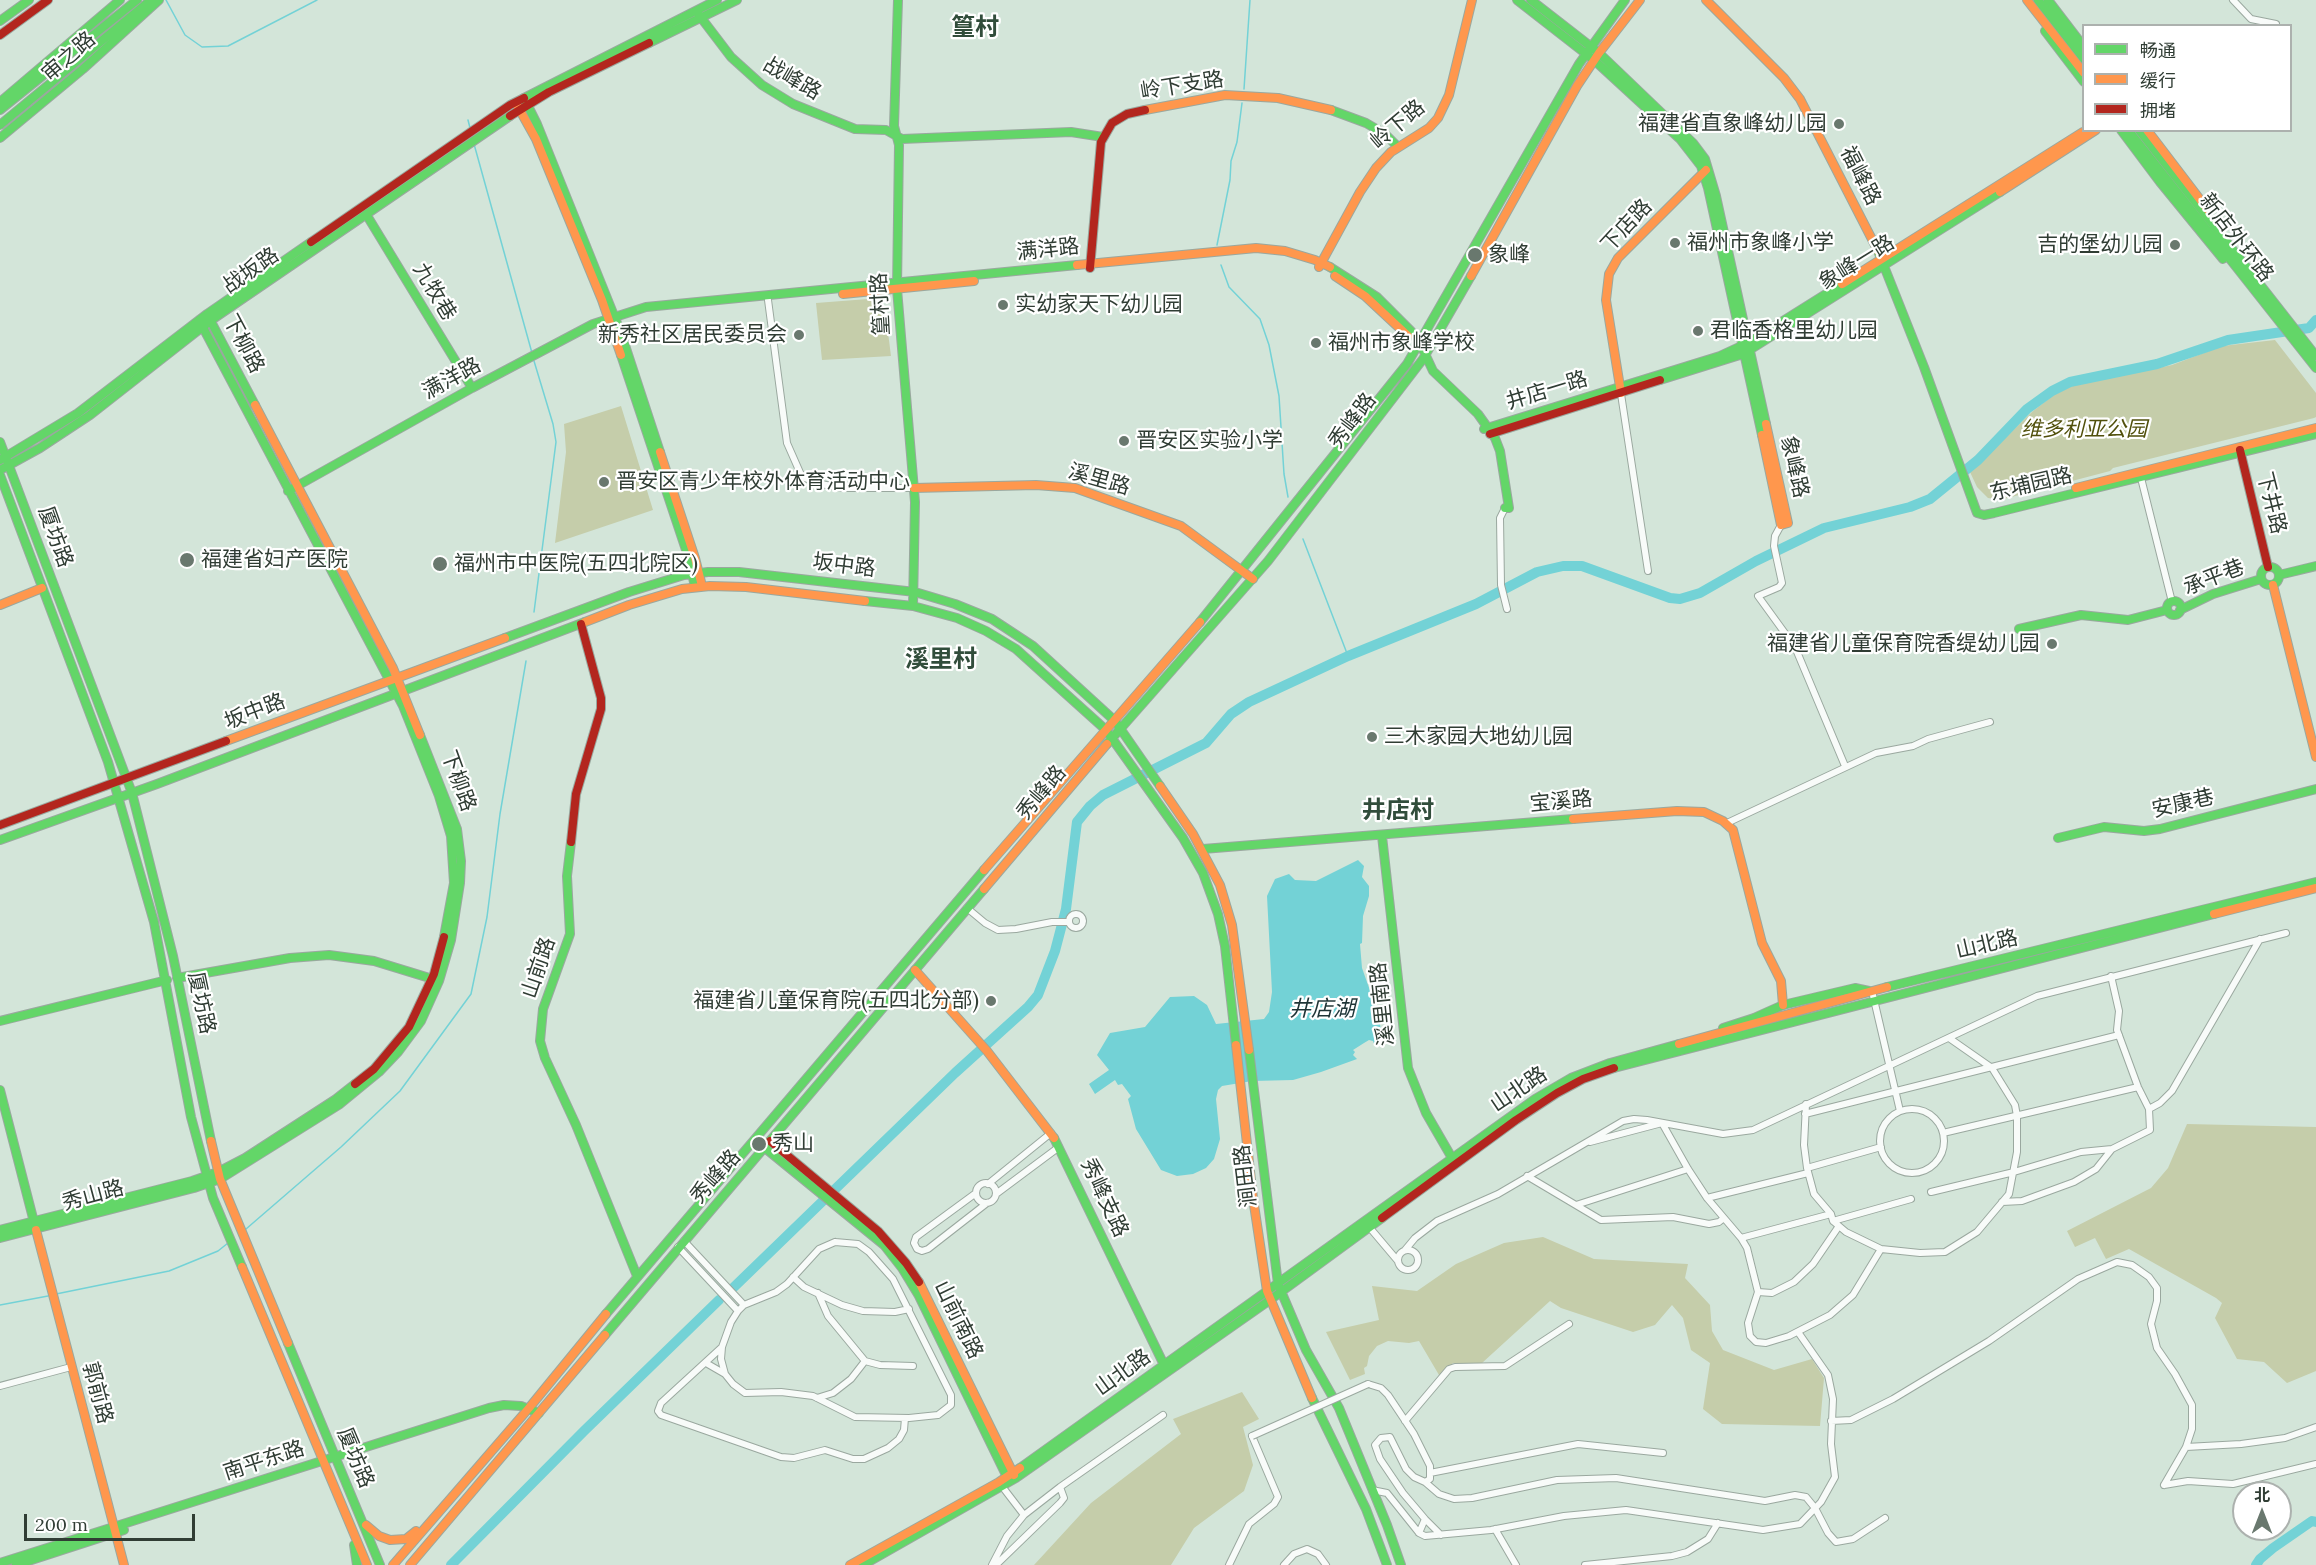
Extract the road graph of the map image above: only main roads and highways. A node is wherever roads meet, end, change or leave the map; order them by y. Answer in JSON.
{"nodes":[{"id":1,"x":29,"y":0,"type":"edge"},
{"id":2,"x":48,"y":0,"type":"edge"},
{"id":3,"x":120,"y":0,"type":"edge"},
{"id":4,"x":137,"y":0,"type":"edge"},
{"id":5,"x":156,"y":0,"type":"edge"},
{"id":6,"x":717,"y":0,"type":"edge"},
{"id":7,"x":737,"y":0,"type":"edge"},
{"id":8,"x":898,"y":0,"type":"edge"},
{"id":9,"x":1472,"y":0,"type":"edge"},
{"id":10,"x":1517,"y":0,"type":"edge"},
{"id":11,"x":1531,"y":0,"type":"edge"},
{"id":12,"x":1625,"y":0,"type":"edge"},
{"id":13,"x":1640,"y":0,"type":"edge"},
{"id":14,"x":1706,"y":0,"type":"edge"},
{"id":15,"x":2021,"y":0,"type":"edge"},
{"id":16,"x":2027,"y":0,"type":"edge"},
{"id":17,"x":2038,"y":0,"type":"edge"},
{"id":18,"x":2048,"y":0,"type":"edge"},
{"id":19,"x":699,"y":14,"type":"junction"},
{"id":20,"x":0,"y":21,"type":"edge"},
{"id":21,"x":0,"y":35,"type":"edge"},
{"id":22,"x":2082,"y":44,"type":"edge"},
{"id":23,"x":1588,"y":49,"type":"junction"},
{"id":24,"x":1597,"y":56,"type":"junction"},
{"id":25,"x":2082,"y":56,"type":"edge"},
{"id":26,"x":2082,"y":70,"type":"edge"},
{"id":27,"x":2082,"y":79,"type":"edge"},
{"id":28,"x":0,"y":102,"type":"edge"},
{"id":29,"x":521,"y":103,"type":"junction"},
{"id":30,"x":0,"y":110,"type":"edge"},
{"id":31,"x":0,"y":125,"type":"edge"},
{"id":32,"x":2083,"y":132,"type":"edge"},
{"id":33,"x":2093,"y":132,"type":"edge"},
{"id":34,"x":2122,"y":132,"type":"edge"},
{"id":35,"x":2130,"y":132,"type":"edge"},
{"id":36,"x":2141,"y":132,"type":"edge"},
{"id":37,"x":2149,"y":132,"type":"edge"},
{"id":38,"x":895,"y":136,"type":"junction"},
{"id":39,"x":1103,"y":137,"type":"junction"},
{"id":40,"x":0,"y":138,"type":"edge"},
{"id":41,"x":465,"y":141,"type":"junction"},
{"id":42,"x":1398,"y":147,"type":"junction"},
{"id":43,"x":1706,"y":170,"type":"junction"},
{"id":44,"x":366,"y":214,"type":"junction"},
{"id":45,"x":1884,"y":263,"type":"junction"},
{"id":46,"x":1320,"y":265,"type":"junction"},
{"id":47,"x":1090,"y":266,"type":"junction"},
{"id":48,"x":897,"y":286,"type":"junction"},
{"id":49,"x":637,"y":310,"type":"junction"},
{"id":50,"x":612,"y":318,"type":"junction"},
{"id":51,"x":205,"y":320,"type":"junction"},
{"id":52,"x":1419,"y":345,"type":"junction"},
{"id":53,"x":1745,"y":349,"type":"junction"},
{"id":54,"x":2314,"y":349,"type":"edge"},
{"id":55,"x":1424,"y":356,"type":"junction"},
{"id":56,"x":2316,"y":357,"type":"edge"},
{"id":57,"x":2316,"y":368,"type":"edge"},
{"id":58,"x":2316,"y":376,"type":"edge"},
{"id":59,"x":472,"y":388,"type":"junction"},
{"id":60,"x":1621,"y":391,"type":"junction"},
{"id":61,"x":2316,"y":428,"type":"edge"},
{"id":62,"x":1488,"y":431,"type":"junction"},
{"id":63,"x":2316,"y":434,"type":"edge"},
{"id":64,"x":0,"y":442,"type":"edge"},
{"id":65,"x":2240,"y":450,"type":"junction"},
{"id":66,"x":5,"y":460,"type":"edge"},
{"id":67,"x":0,"y":470,"type":"edge"},
{"id":68,"x":0,"y":475,"type":"edge"},
{"id":69,"x":914,"y":488,"type":"junction"},
{"id":70,"x":292,"y":489,"type":"junction"},
{"id":71,"x":1971,"y":499,"type":"junction"},
{"id":72,"x":1505,"y":508,"type":"road end"},
{"id":73,"x":1781,"y":525,"type":"road end"},
{"id":74,"x":2316,"y":566,"type":"edge"},
{"id":75,"x":2268,"y":567,"type":"junction"},
{"id":76,"x":1242,"y":571,"type":"junction"},
{"id":77,"x":696,"y":573,"type":"junction"},
{"id":78,"x":2279,"y":575,"type":"junction"},
{"id":79,"x":1253,"y":579,"type":"junction"},
{"id":80,"x":2261,"y":579,"type":"junction"},
{"id":81,"x":2273,"y":585,"type":"junction"},
{"id":82,"x":698,"y":587,"type":"junction"},
{"id":83,"x":42,"y":588,"type":"junction"},
{"id":84,"x":915,"y":592,"type":"junction"},
{"id":85,"x":0,"y":605,"type":"edge"},
{"id":86,"x":913,"y":606,"type":"junction"},
{"id":87,"x":581,"y":624,"type":"junction"},
{"id":88,"x":2019,"y":629,"type":"dead end"},
{"id":89,"x":394,"y":679,"type":"junction"},
{"id":90,"x":400,"y":693,"type":"junction"},
{"id":91,"x":1118,"y":725,"type":"junction"},
{"id":92,"x":1106,"y":730,"type":"junction"},
{"id":93,"x":1112,"y":738,"type":"junction"},
{"id":94,"x":2316,"y":758,"type":"edge"},
{"id":95,"x":127,"y":780,"type":"junction"},
{"id":96,"x":115,"y":784,"type":"junction"},
{"id":97,"x":2316,"y":789,"type":"edge"},
{"id":98,"x":132,"y":793,"type":"junction"},
{"id":99,"x":119,"y":798,"type":"junction"},
{"id":100,"x":0,"y":825,"type":"edge"},
{"id":101,"x":1382,"y":836,"type":"junction"},
{"id":102,"x":2058,"y":838,"type":"dead end"},
{"id":103,"x":0,"y":840,"type":"edge"},
{"id":104,"x":1203,"y":849,"type":"junction"},
{"id":105,"x":2316,"y":882,"type":"edge"},
{"id":106,"x":2316,"y":888,"type":"edge"},
{"id":107,"x":915,"y":970,"type":"junction"},
{"id":108,"x":177,"y":978,"type":"junction"},
{"id":109,"x":166,"y":980,"type":"junction"},
{"id":110,"x":436,"y":980,"type":"junction"},
{"id":111,"x":1872,"y":991,"type":"junction"},
{"id":112,"x":1783,"y":1005,"type":"junction"},
{"id":113,"x":0,"y":1021,"type":"edge"},
{"id":114,"x":1679,"y":1044,"type":"junction"},
{"id":115,"x":0,"y":1090,"type":"edge"},
{"id":116,"x":768,"y":1144,"type":"junction"},
{"id":117,"x":1452,"y":1158,"type":"junction"},
{"id":118,"x":219,"y":1176,"type":"junction"},
{"id":119,"x":207,"y":1180,"type":"junction"},
{"id":120,"x":193,"y":1185,"type":"joint"},
{"id":121,"x":35,"y":1226,"type":"junction"},
{"id":122,"x":0,"y":1230,"type":"edge"},
{"id":123,"x":0,"y":1238,"type":"edge"},
{"id":124,"x":637,"y":1275,"type":"junction"},
{"id":125,"x":1279,"y":1288,"type":"junction"},
{"id":126,"x":1269,"y":1295,"type":"junction"},
{"id":127,"x":1166,"y":1369,"type":"junction"},
{"id":128,"x":527,"y":1410,"type":"junction"},
{"id":129,"x":537,"y":1415,"type":"junction"},
{"id":130,"x":335,"y":1460,"type":"junction"},
{"id":131,"x":325,"y":1463,"type":"junction"},
{"id":132,"x":1008,"y":1480,"type":"junction"},
{"id":133,"x":432,"y":1519,"type":"junction"},
{"id":134,"x":362,"y":1521,"type":"junction"},
{"id":135,"x":352,"y":1527,"type":"junction"},
{"id":136,"x":114,"y":1530,"type":"junction"},
{"id":137,"x":417,"y":1561,"type":"edge"},
{"id":138,"x":0,"y":1563,"type":"edge"},
{"id":139,"x":16,"y":1565,"type":"edge"},
{"id":140,"x":124,"y":1565,"type":"edge"},
{"id":141,"x":357,"y":1565,"type":"edge"},
{"id":142,"x":368,"y":1565,"type":"edge"},
{"id":143,"x":380,"y":1565,"type":"edge"},
{"id":144,"x":393,"y":1565,"type":"edge"},
{"id":145,"x":410,"y":1565,"type":"edge"},
{"id":146,"x":850,"y":1565,"type":"edge"},
{"id":147,"x":863,"y":1565,"type":"edge"},
{"id":148,"x":1387,"y":1565,"type":"edge"},
{"id":149,"x":1401,"y":1565,"type":"edge"}],
"edges":[{"from":1,"to":20,"type":"main road"},
{"from":2,"to":21,"type":"main road"},
{"from":3,"to":28,"type":"main road","name":"审之路"},
{"from":4,"to":30,"type":"main road"},
{"from":5,"to":31,"type":"main road"},
{"from":5,"to":40,"type":"main road","name":"审之路"},
{"from":6,"to":19,"type":"main road"},
{"from":7,"to":19,"type":"main road"},
{"from":8,"to":38,"type":"main road","name":"篁村路"},
{"from":9,"to":42,"type":"main road","name":"岭下路"},
{"from":10,"to":23,"type":"main road"},
{"from":11,"to":23,"type":"main road"},
{"from":12,"to":23,"type":"main road"},
{"from":13,"to":24,"type":"main road","name":"秀峰路"},
{"from":14,"to":45,"type":"main road","name":"福峰路"},
{"from":15,"to":27,"type":"main road"},
{"from":16,"to":26,"type":"main road"},
{"from":17,"to":25,"type":"main road"},
{"from":18,"to":22,"type":"main road"},
{"from":19,"to":29,"type":"main road"},
{"from":19,"to":38,"type":"main road","name":"战峰路"},
{"from":23,"to":24,"type":"main road"},
{"from":23,"to":52,"type":"main road"},
{"from":24,"to":43,"type":"main road","name":"象峰路"},
{"from":24,"to":55,"type":"main road","name":"秀峰路"},
{"from":29,"to":41,"type":"main road"},
{"from":29,"to":50,"type":"main road"},
{"from":32,"to":45,"type":"main road","name":"象峰一路"},
{"from":33,"to":45,"type":"main road","name":"象峰一路"},
{"from":34,"to":58,"type":"main road"},
{"from":35,"to":57,"type":"main road","name":"新店外环路"},
{"from":36,"to":56,"type":"main road","name":"新店外环路"},
{"from":37,"to":54,"type":"main road"},
{"from":38,"to":39,"type":"main road","name":"战峰路"},
{"from":38,"to":48,"type":"main road","name":"篁村路"},
{"from":39,"to":42,"type":"main road","name":"岭下支路"},
{"from":39,"to":47,"type":"main road"},
{"from":41,"to":44,"type":"main road","name":"战坂路"},
{"from":41,"to":51,"type":"main road","name":"战坂路"},
{"from":42,"to":46,"type":"main road","name":"岭下路"},
{"from":43,"to":53,"type":"main road","name":"象峰路"},
{"from":43,"to":60,"type":"main road","name":"下店路"},
{"from":44,"to":51,"type":"main road","name":"战坂路"},
{"from":44,"to":59,"type":"main road","name":"九牧巷"},
{"from":45,"to":53,"type":"main road","name":"象峰一路"},
{"from":45,"to":71,"type":"main road","name":"福峰路"},
{"from":46,"to":47,"type":"main road","name":"满洋路"},
{"from":46,"to":52,"type":"main road","name":"满洋路"},
{"from":47,"to":48,"type":"main road","name":"满洋路"},
{"from":48,"to":49,"type":"main road","name":"满洋路"},
{"from":48,"to":49,"type":"main road","name":"满洋路"},
{"from":48,"to":69,"type":"main road","name":"篁村路"},
{"from":49,"to":50,"type":"main road","name":"满洋路"},
{"from":50,"to":59,"type":"main road","name":"满洋路"},
{"from":50,"to":77,"type":"main road"},
{"from":51,"to":66,"type":"main road","name":"战坂路"},
{"from":51,"to":70,"type":"main road","name":"下柳路"},
{"from":52,"to":55,"type":"main road","name":"满洋路"},
{"from":52,"to":76,"type":"main road"},
{"from":53,"to":60,"type":"main road","name":"象峰一路"},
{"from":53,"to":73,"type":"main road","name":"象峰路"},
{"from":55,"to":62,"type":"main road","name":"满洋路"},
{"from":55,"to":79,"type":"main road","name":"秀峰路"},
{"from":59,"to":70,"type":"main road","name":"满洋路"},
{"from":60,"to":62,"type":"main road","name":"井店一路"},
{"from":61,"to":65,"type":"main road","name":"东埔园路"},
{"from":62,"to":72,"type":"main road"},
{"from":63,"to":65,"type":"main road","name":"东埔园路"},
{"from":64,"to":66,"type":"main road","name":"厦坊路"},
{"from":65,"to":71,"type":"main road","name":"东埔园路"},
{"from":65,"to":71,"type":"main road","name":"东埔园路"},
{"from":65,"to":75,"type":"main road","name":"下井路"},
{"from":66,"to":67,"type":"main road","name":"战坂路"},
{"from":66,"to":95,"type":"main road","name":"厦坊路"},
{"from":68,"to":83,"type":"main road","name":"厦坊路"},
{"from":69,"to":76,"type":"main road","name":"溪里路"},
{"from":69,"to":84,"type":"main road","name":"篁村路"},
{"from":70,"to":89,"type":"main road","name":"下柳路"},
{"from":74,"to":78,"type":"main road","name":"承平巷"},
{"from":75,"to":78,"type":"main road"},
{"from":75,"to":80,"type":"main road"},
{"from":76,"to":79,"type":"main road","name":"溪里路"},
{"from":76,"to":91,"type":"main road"},
{"from":77,"to":82,"type":"main road"},
{"from":77,"to":84,"type":"main road","name":"坂中路"},
{"from":77,"to":89,"type":"main road","name":"坂中路"},
{"from":78,"to":81,"type":"main road"},
{"from":79,"to":91,"type":"main road","name":"秀峰路"},
{"from":80,"to":81,"type":"main road"},
{"from":80,"to":88,"type":"main road","name":"承平巷"},
{"from":81,"to":94,"type":"main road"},
{"from":82,"to":86,"type":"main road","name":"坂中路"},
{"from":82,"to":87,"type":"main road","name":"坂中路"},
{"from":83,"to":85,"type":"main road"},
{"from":83,"to":96,"type":"main road","name":"厦坊路"},
{"from":84,"to":86,"type":"main road","name":"篁村路"},
{"from":84,"to":91,"type":"main road","name":"坂中路"},
{"from":86,"to":92,"type":"main road","name":"坂中路"},
{"from":87,"to":90,"type":"main road","name":"坂中路"},
{"from":87,"to":124,"type":"main road","name":"山前路"},
{"from":89,"to":90,"type":"main road","name":"下柳路"},
{"from":89,"to":95,"type":"main road","name":"坂中路"},
{"from":90,"to":98,"type":"main road","name":"坂中路"},
{"from":90,"to":110,"type":"main road","name":"下柳路"},
{"from":91,"to":92,"type":"main road","name":"秀峰路"},
{"from":91,"to":93,"type":"main road","name":"秀峰路"},
{"from":91,"to":104,"type":"main road","name":"涧田路"},
{"from":92,"to":93,"type":"main road"},
{"from":92,"to":124,"type":"main road","name":"秀峰路"},
{"from":93,"to":107,"type":"main road","name":"秀峰路"},
{"from":93,"to":126,"type":"main road","name":"涧田路"},
{"from":95,"to":96,"type":"main road","name":"坂中路"},
{"from":95,"to":98,"type":"main road","name":"厦坊路"},
{"from":96,"to":99,"type":"main road","name":"厦坊路"},
{"from":96,"to":100,"type":"main road","name":"坂中路"},
{"from":97,"to":102,"type":"main road","name":"安康巷"},
{"from":98,"to":99,"type":"main road","name":"坂中路"},
{"from":98,"to":108,"type":"main road","name":"厦坊路"},
{"from":99,"to":103,"type":"main road","name":"坂中路"},
{"from":99,"to":109,"type":"main road","name":"厦坊路"},
{"from":101,"to":104,"type":"main road","name":"宝溪路"},
{"from":101,"to":112,"type":"main road","name":"宝溪路"},
{"from":101,"to":117,"type":"main road","name":"溪里南路"},
{"from":104,"to":125,"type":"main road","name":"涧田路"},
{"from":105,"to":111,"type":"main road","name":"山北路"},
{"from":106,"to":125,"type":"main road","name":"山北路"},
{"from":107,"to":116,"type":"main road","name":"秀峰路"},
{"from":107,"to":127,"type":"main road","name":"秀峰支路"},
{"from":108,"to":110,"type":"main road"},
{"from":108,"to":118,"type":"main road","name":"厦坊路"},
{"from":109,"to":113,"type":"main road"},
{"from":109,"to":119,"type":"main road","name":"厦坊路"},
{"from":110,"to":118,"type":"main road","name":"下柳路"},
{"from":111,"to":112,"type":"main road"},
{"from":111,"to":114,"type":"main road","name":"山北路"},
{"from":112,"to":114,"type":"main road"},
{"from":114,"to":117,"type":"main road","name":"山北路"},
{"from":115,"to":121,"type":"main road","name":"郭前路"},
{"from":116,"to":129,"type":"main road","name":"秀峰路"},
{"from":116,"to":132,"type":"main road","name":"山前南路"},
{"from":117,"to":125,"type":"main road","name":"山北路"},
{"from":118,"to":119,"type":"main road","name":"下柳路"},
{"from":118,"to":130,"type":"main road","name":"厦坊路"},
{"from":119,"to":120,"type":"main road","name":"下柳路"},
{"from":119,"to":131,"type":"main road","name":"厦坊路"},
{"from":120,"to":121,"type":"main road","name":"秀山路"},
{"from":121,"to":122,"type":"main road","name":"秀山路"},
{"from":121,"to":123,"type":"main road","name":"秀山路"},
{"from":121,"to":136,"type":"main road","name":"郭前路"},
{"from":124,"to":128,"type":"main road","name":"秀峰路"},
{"from":125,"to":126,"type":"main road","name":"山北路"},
{"from":125,"to":149,"type":"main road","name":"涧田路"},
{"from":126,"to":127,"type":"main road","name":"山北路"},
{"from":126,"to":148,"type":"main road","name":"涧田路"},
{"from":127,"to":132,"type":"main road","name":"山北路"},
{"from":128,"to":129,"type":"main road","name":"南平东路"},
{"from":128,"to":130,"type":"main road","name":"南平东路"},
{"from":128,"to":133,"type":"main road","name":"秀峰路"},
{"from":129,"to":137,"type":"main road","name":"秀峰路"},
{"from":130,"to":131,"type":"main road","name":"南平东路"},
{"from":130,"to":134,"type":"main road","name":"厦坊路"},
{"from":131,"to":135,"type":"main road","name":"厦坊路"},
{"from":131,"to":136,"type":"main road","name":"南平东路"},
{"from":132,"to":146,"type":"main road","name":"山北路"},
{"from":132,"to":147,"type":"main road","name":"山北路"},
{"from":133,"to":134,"type":"main road"},
{"from":133,"to":144,"type":"main road","name":"秀峰路"},
{"from":134,"to":143,"type":"main road","name":"厦坊路"},
{"from":135,"to":141,"type":"main road"},
{"from":135,"to":142,"type":"main road","name":"厦坊路"},
{"from":136,"to":138,"type":"main road","name":"南平东路"},
{"from":136,"to":139,"type":"main road","name":"南平东路"},
{"from":136,"to":140,"type":"main road","name":"郭前路"},
{"from":137,"to":145,"type":"main road","name":"秀峰路"}]}
